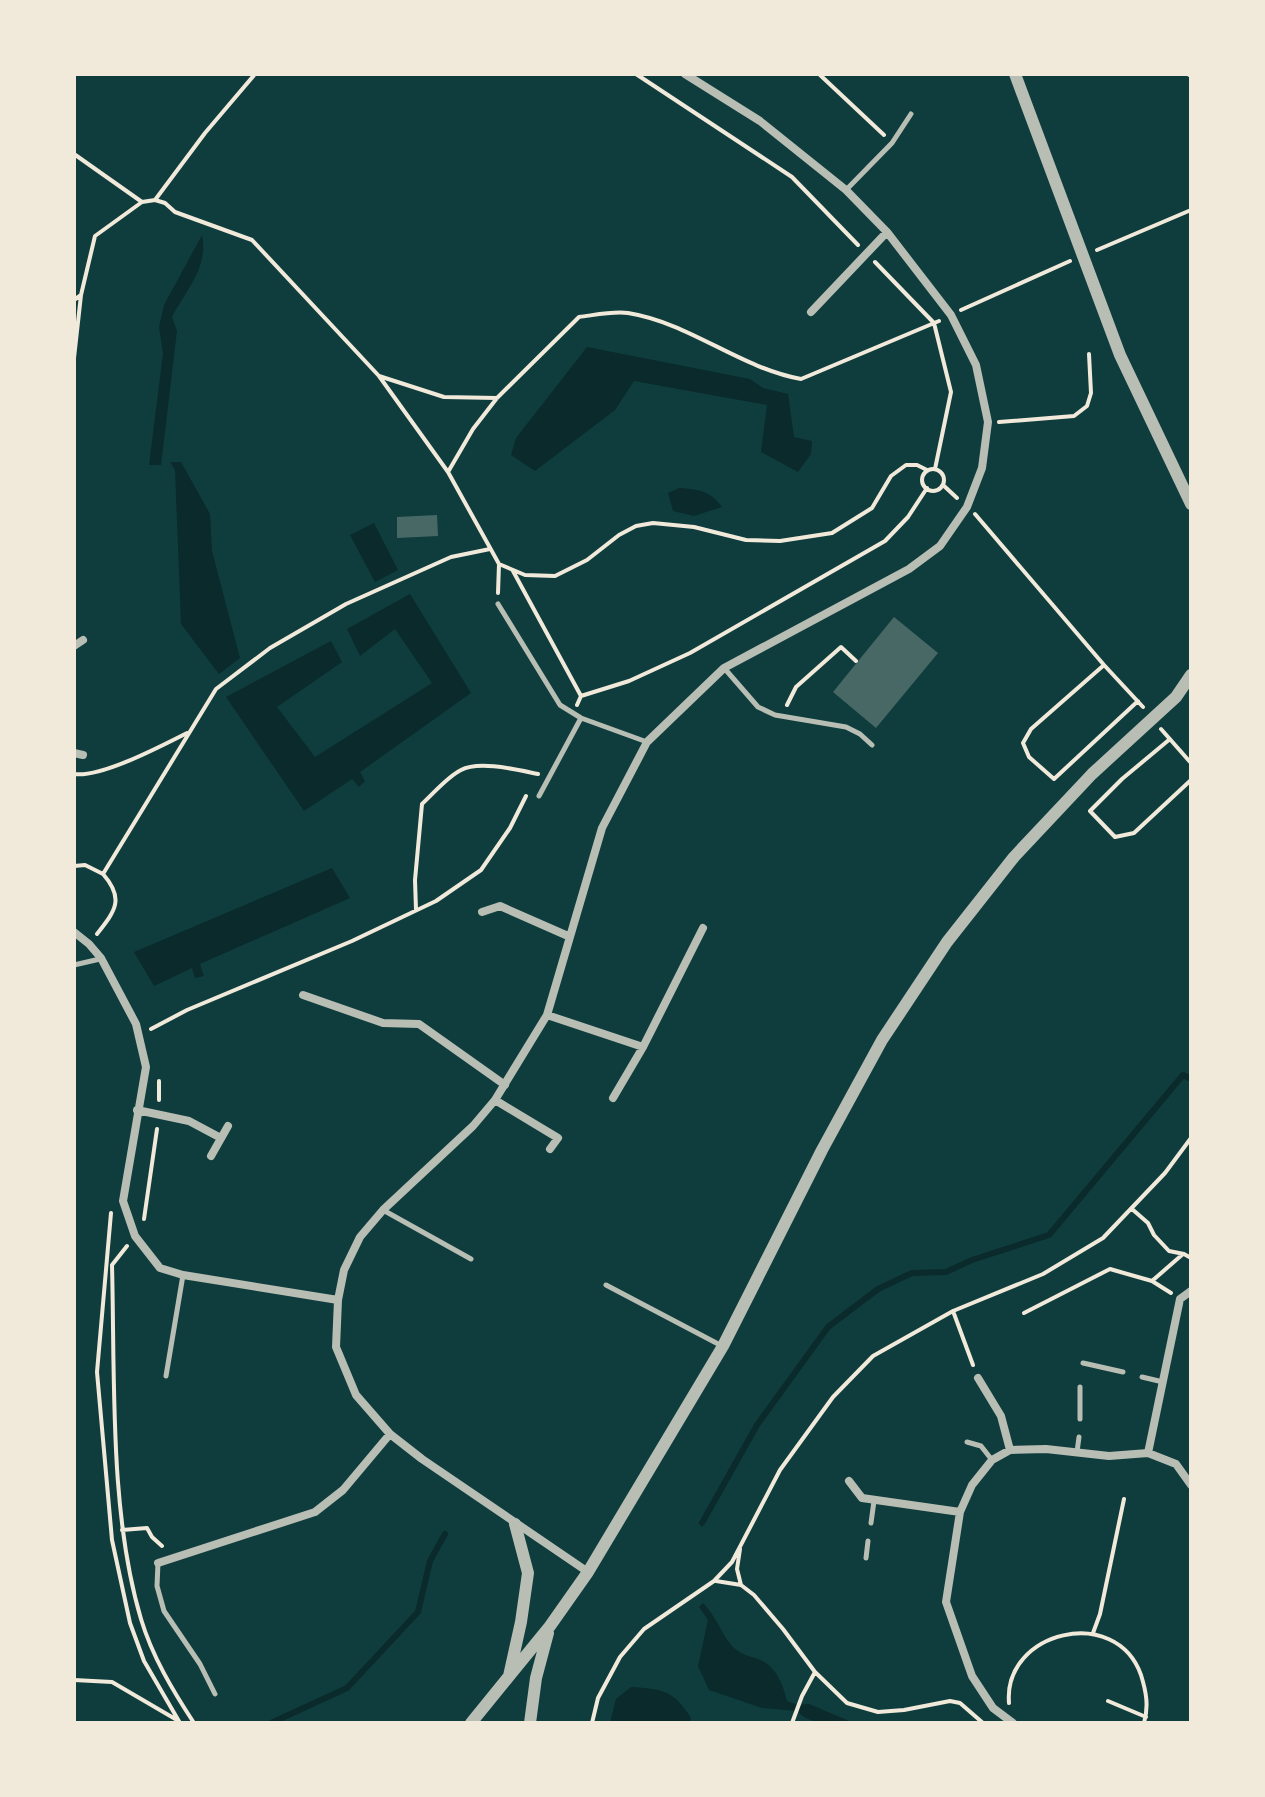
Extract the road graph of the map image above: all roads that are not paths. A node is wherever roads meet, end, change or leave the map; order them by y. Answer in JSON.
{"nodes":[{"id":1,"x":685,"y":74,"type":"edge"},
{"id":2,"x":1015,"y":74,"type":"edge"},
{"id":3,"x":911,"y":114,"type":"dead end"},
{"id":4,"x":846,"y":190,"type":"junction"},
{"id":5,"x":887,"y":232,"type":"junction"},
{"id":6,"x":811,"y":312,"type":"dead end"},
{"id":7,"x":1191,"y":503,"type":"edge"},
{"id":8,"x":498,"y":604,"type":"road end"},
{"id":9,"x":83,"y":640,"type":"dead end"},
{"id":10,"x":74,"y":646,"type":"edge"},
{"id":11,"x":724,"y":668,"type":"junction"},
{"id":12,"x":1191,"y":675,"type":"edge"},
{"id":13,"x":1191,"y":692,"type":"edge"},
{"id":14,"x":1176,"y":697,"type":"junction"},
{"id":15,"x":581,"y":718,"type":"junction"},
{"id":16,"x":647,"y":742,"type":"junction"},
{"id":17,"x":872,"y":745,"type":"dead end"},
{"id":18,"x":539,"y":796,"type":"dead end"},
{"id":19,"x":482,"y":912,"type":"dead end"},
{"id":20,"x":703,"y":928,"type":"dead end"},
{"id":21,"x":74,"y":932,"type":"edge"},
{"id":22,"x":568,"y":936,"type":"junction"},
{"id":23,"x":101,"y":958,"type":"junction"},
{"id":24,"x":74,"y":965,"type":"edge"},
{"id":25,"x":303,"y":995,"type":"dead end"},
{"id":26,"x":547,"y":1015,"type":"junction"},
{"id":27,"x":643,"y":1047,"type":"junction"},
{"id":28,"x":505,"y":1085,"type":"junction"},
{"id":29,"x":613,"y":1098,"type":"dead end"},
{"id":30,"x":495,"y":1100,"type":"junction"},
{"id":31,"x":137,"y":1110,"type":"junction"},
{"id":32,"x":228,"y":1126,"type":"dead end"},
{"id":33,"x":219,"y":1137,"type":"junction"},
{"id":34,"x":550,"y":1149,"type":"dead end"},
{"id":35,"x":211,"y":1156,"type":"dead end"},
{"id":36,"x":383,"y":1210,"type":"junction"},
{"id":37,"x":471,"y":1259,"type":"dead end"},
{"id":38,"x":183,"y":1275,"type":"junction"},
{"id":39,"x":606,"y":1285,"type":"dead end"},
{"id":40,"x":1191,"y":1291,"type":"edge"},
{"id":41,"x":338,"y":1300,"type":"junction"},
{"id":42,"x":723,"y":1346,"type":"junction"},
{"id":43,"x":1083,"y":1363,"type":"dead end"},
{"id":44,"x":1123,"y":1372,"type":"dead end"},
{"id":45,"x":166,"y":1376,"type":"dead end"},
{"id":46,"x":1142,"y":1377,"type":"dead end"},
{"id":47,"x":978,"y":1378,"type":"road end"},
{"id":48,"x":1164,"y":1382,"type":"junction"},
{"id":49,"x":1080,"y":1387,"type":"dead end"},
{"id":50,"x":1080,"y":1419,"type":"dead end"},
{"id":51,"x":390,"y":1434,"type":"junction"},
{"id":52,"x":1079,"y":1437,"type":"dead end"},
{"id":53,"x":967,"y":1442,"type":"dead end"},
{"id":54,"x":1010,"y":1450,"type":"junction"},
{"id":55,"x":1077,"y":1452,"type":"junction"},
{"id":56,"x":1148,"y":1453,"type":"junction"},
{"id":57,"x":992,"y":1460,"type":"junction"},
{"id":58,"x":849,"y":1481,"type":"dead end"},
{"id":59,"x":1191,"y":1485,"type":"edge"},
{"id":60,"x":875,"y":1500,"type":"junction"},
{"id":61,"x":960,"y":1512,"type":"junction"},
{"id":62,"x":871,"y":1523,"type":"dead end"},
{"id":63,"x":515,"y":1524,"type":"junction"},
{"id":64,"x":868,"y":1541,"type":"dead end"},
{"id":65,"x":866,"y":1558,"type":"dead end"},
{"id":66,"x":158,"y":1563,"type":"joint"},
{"id":67,"x":588,"y":1572,"type":"junction"},
{"id":68,"x":550,"y":1626,"type":"junction"},
{"id":69,"x":509,"y":1679,"type":"junction"},
{"id":70,"x":215,"y":1694,"type":"dead end"},
{"id":71,"x":477,"y":1721,"type":"edge"},
{"id":72,"x":1012,"y":1722,"type":"edge"},
{"id":73,"x":530,"y":1723,"type":"edge"}],
"edges":[{"from":1,"to":4,"type":"street"},
{"from":2,"to":7,"type":"street"},
{"from":3,"to":4,"type":"lane"},
{"from":4,"to":5,"type":"street"},
{"from":5,"to":6,"type":"street"},
{"from":5,"to":11,"type":"street"},
{"from":8,"to":15,"type":"lane"},
{"from":9,"to":10,"type":"street"},
{"from":11,"to":16,"type":"street"},
{"from":11,"to":17,"type":"lane"},
{"from":12,"to":14,"type":"street"},
{"from":13,"to":14,"type":"street"},
{"from":14,"to":42,"type":"street"},
{"from":15,"to":16,"type":"lane"},
{"from":15,"to":18,"type":"lane"},
{"from":16,"to":22,"type":"street"},
{"from":19,"to":22,"type":"street"},
{"from":20,"to":27,"type":"street"},
{"from":21,"to":23,"type":"street"},
{"from":22,"to":26,"type":"street"},
{"from":23,"to":24,"type":"lane"},
{"from":23,"to":31,"type":"street"},
{"from":25,"to":28,"type":"street"},
{"from":26,"to":27,"type":"street"},
{"from":26,"to":28,"type":"street"},
{"from":27,"to":29,"type":"street"},
{"from":28,"to":30,"type":"street"},
{"from":30,"to":34,"type":"street"},
{"from":30,"to":36,"type":"street"},
{"from":31,"to":33,"type":"street"},
{"from":31,"to":38,"type":"street"},
{"from":32,"to":33,"type":"street"},
{"from":33,"to":35,"type":"street"},
{"from":36,"to":37,"type":"lane"},
{"from":36,"to":41,"type":"street"},
{"from":38,"to":41,"type":"street"},
{"from":38,"to":45,"type":"lane"},
{"from":39,"to":42,"type":"lane"},
{"from":40,"to":48,"type":"street"},
{"from":41,"to":51,"type":"street"},
{"from":42,"to":67,"type":"street"},
{"from":43,"to":44,"type":"lane"},
{"from":46,"to":48,"type":"lane"},
{"from":47,"to":54,"type":"street"},
{"from":48,"to":56,"type":"street"},
{"from":49,"to":50,"type":"lane"},
{"from":51,"to":63,"type":"street"},
{"from":51,"to":66,"type":"street"},
{"from":52,"to":55,"type":"lane"},
{"from":53,"to":57,"type":"lane"},
{"from":54,"to":55,"type":"street"},
{"from":54,"to":57,"type":"street"},
{"from":55,"to":56,"type":"street"},
{"from":56,"to":59,"type":"street"},
{"from":57,"to":61,"type":"street"},
{"from":58,"to":60,"type":"street"},
{"from":60,"to":61,"type":"street"},
{"from":60,"to":62,"type":"lane"},
{"from":61,"to":72,"type":"street"},
{"from":63,"to":67,"type":"street"},
{"from":63,"to":69,"type":"street"},
{"from":64,"to":65,"type":"lane"},
{"from":66,"to":70,"type":"lane"},
{"from":67,"to":68,"type":"street"},
{"from":68,"to":69,"type":"street"},
{"from":68,"to":73,"type":"street"},
{"from":69,"to":71,"type":"street"}]}
